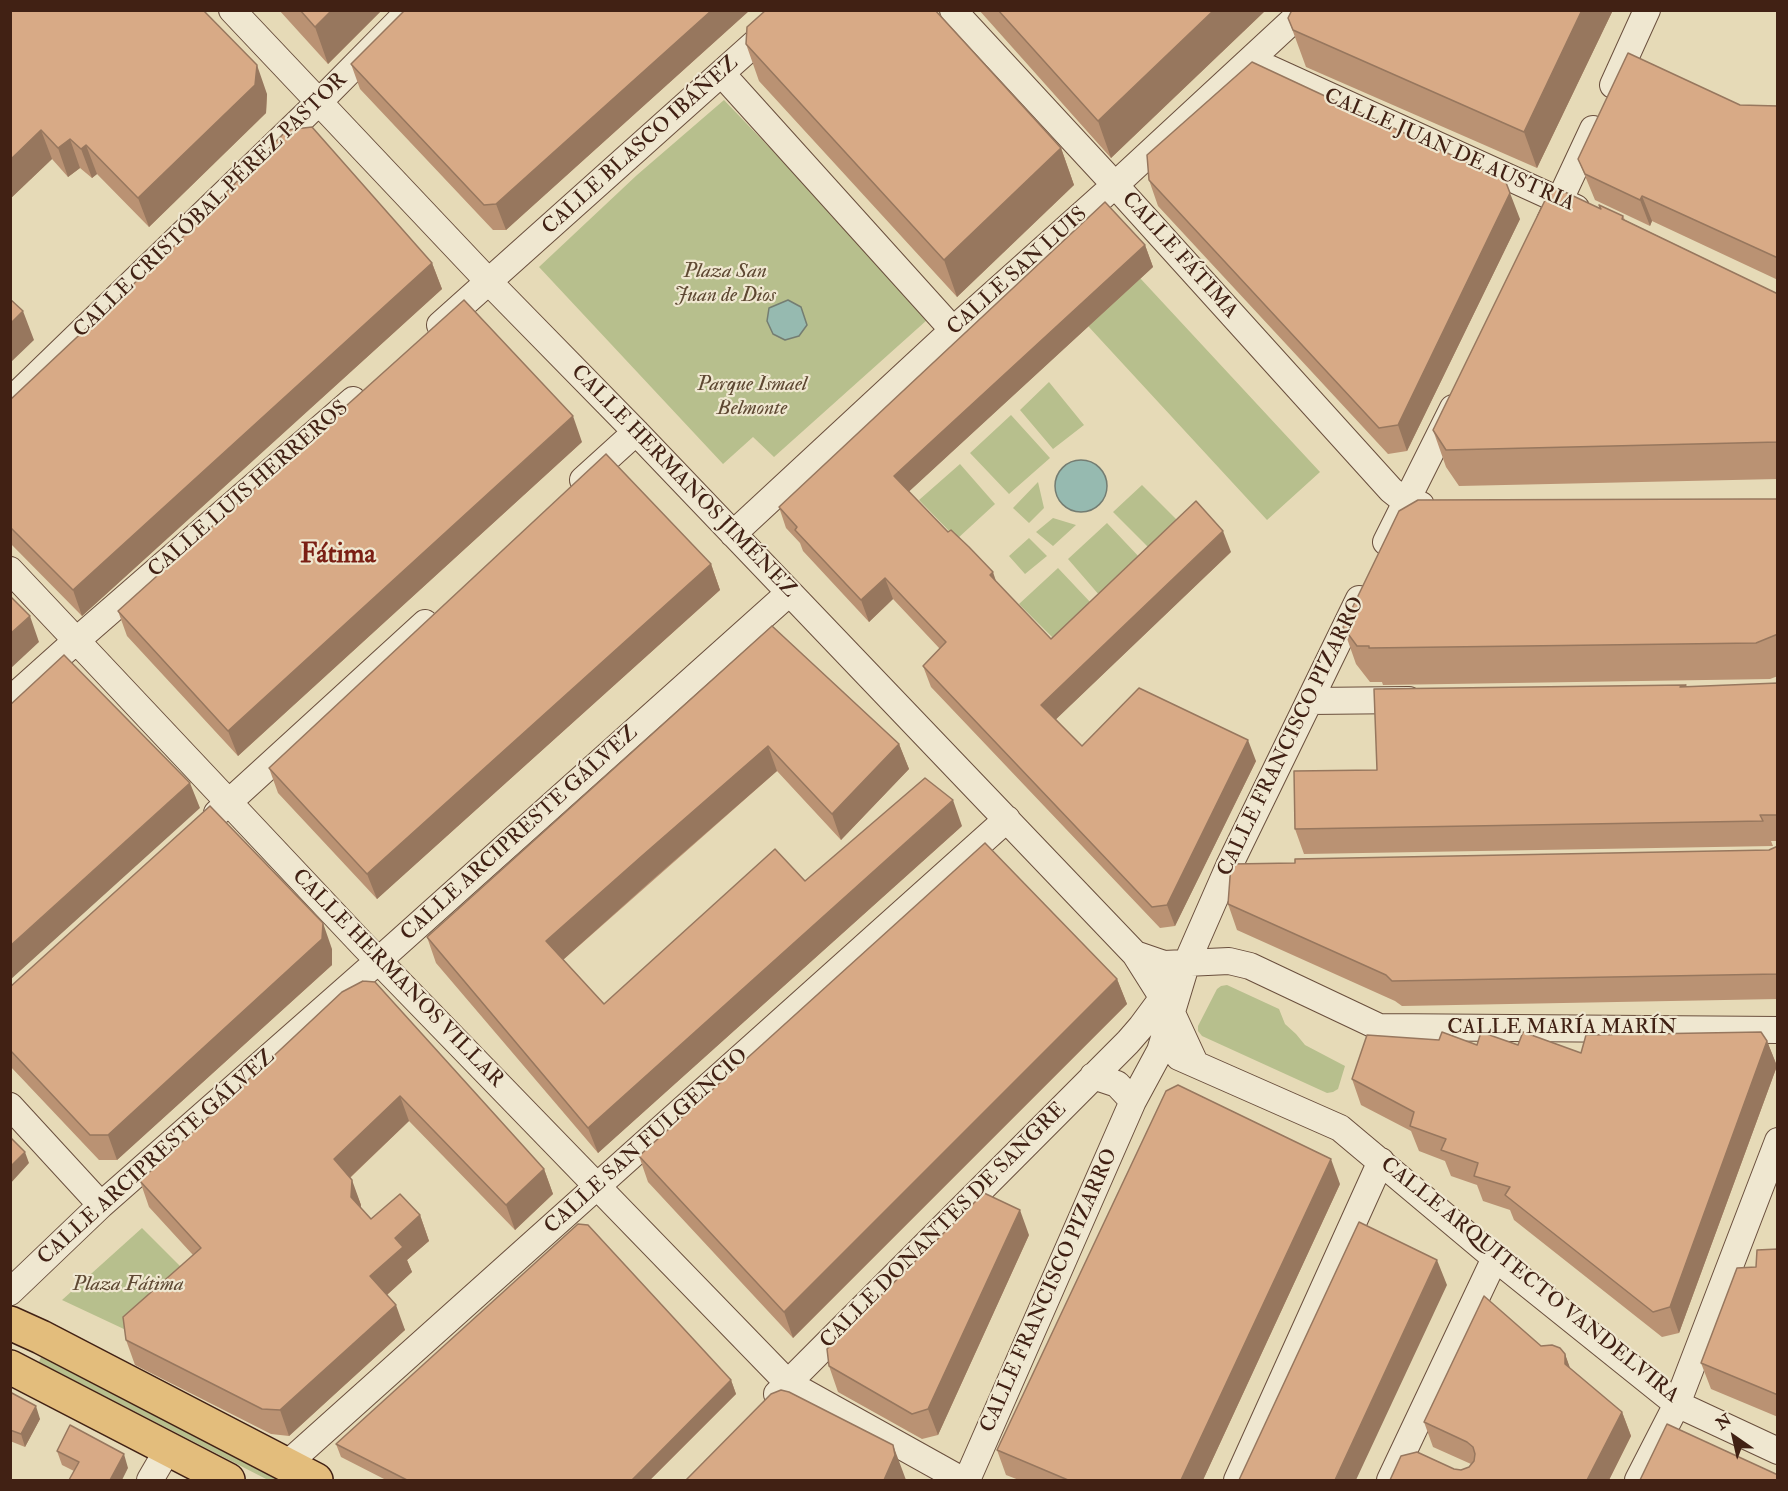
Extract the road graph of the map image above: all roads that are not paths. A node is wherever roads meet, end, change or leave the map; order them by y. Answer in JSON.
{"nodes":[{"id":1,"x":232,"y":10,"type":"edge"},
{"id":2,"x":410,"y":10,"type":"edge"},
{"id":3,"x":792,"y":10,"type":"edge"},
{"id":4,"x":953,"y":10,"type":"edge"},
{"id":5,"x":1304,"y":10,"type":"edge"},
{"id":6,"x":1647,"y":10,"type":"edge"},
{"id":7,"x":1251,"y":60,"type":"junction"},
{"id":8,"x":722,"y":74,"type":"junction"},
{"id":9,"x":319,"y":102,"type":"junction"},
{"id":10,"x":1115,"y":185,"type":"junction"},
{"id":11,"x":1560,"y":201,"type":"junction"},
{"id":12,"x":1598,"y":218,"type":"edge"},
{"id":13,"x":1539,"y":243,"type":"edge"},
{"id":14,"x":489,"y":282,"type":"junction"},
{"id":15,"x":953,"y":330,"type":"junction"},
{"id":16,"x":421,"y":341,"type":"edge"},
{"id":17,"x":366,"y":388,"type":"edge"},
{"id":18,"x":1464,"y":388,"type":"edge"},
{"id":19,"x":10,"y":400,"type":"edge"},
{"id":20,"x":636,"y":432,"type":"junction"},
{"id":21,"x":564,"y":497,"type":"edge"},
{"id":22,"x":1406,"y":502,"type":"junction"},
{"id":23,"x":1449,"y":508,"type":"edge"},
{"id":24,"x":733,"y":534,"type":"junction"},
{"id":25,"x":10,"y":570,"type":"edge"},
{"id":26,"x":789,"y":593,"type":"junction"},
{"id":27,"x":441,"y":609,"type":"edge"},
{"id":28,"x":77,"y":640,"type":"junction"},
{"id":29,"x":10,"y":700,"type":"edge"},
{"id":30,"x":1432,"y":700,"type":"edge"},
{"id":31,"x":1310,"y":701,"type":"junction"},
{"id":32,"x":229,"y":801,"type":"junction"},
{"id":33,"x":1007,"y":819,"type":"junction"},
{"id":34,"x":203,"y":825,"type":"edge"},
{"id":35,"x":1229,"y":866,"type":"junction"},
{"id":36,"x":1258,"y":870,"type":"edge"},
{"id":37,"x":1135,"y":954,"type":"junction"},
{"id":38,"x":378,"y":961,"type":"junction"},
{"id":39,"x":1187,"y":962,"type":"junction"},
{"id":40,"x":1167,"y":1004,"type":"junction"},
{"id":41,"x":1778,"y":1029,"type":"edge"},
{"id":42,"x":1160,"y":1050,"type":"junction"},
{"id":43,"x":1195,"y":1063,"type":"junction"},
{"id":44,"x":1093,"y":1076,"type":"junction"},
{"id":45,"x":1133,"y":1101,"type":"junction"},
{"id":46,"x":10,"y":1106,"type":"edge"},
{"id":47,"x":1778,"y":1141,"type":"edge"},
{"id":48,"x":1381,"y":1161,"type":"junction"},
{"id":49,"x":598,"y":1186,"type":"junction"},
{"id":50,"x":100,"y":1205,"type":"junction"},
{"id":51,"x":1495,"y":1258,"type":"junction"},
{"id":52,"x":10,"y":1292,"type":"edge"},
{"id":53,"x":10,"y":1323,"type":"edge"},
{"id":54,"x":10,"y":1367,"type":"edge"},
{"id":55,"x":788,"y":1383,"type":"junction"},
{"id":56,"x":1677,"y":1404,"type":"junction"},
{"id":57,"x":757,"y":1414,"type":"edge"},
{"id":58,"x":1778,"y":1451,"type":"edge"},
{"id":59,"x":286,"y":1465,"type":"junction"},
{"id":60,"x":157,"y":1468,"type":"edge"},
{"id":61,"x":228,"y":1480,"type":"edge"},
{"id":62,"x":316,"y":1480,"type":"edge"},
{"id":63,"x":962,"y":1480,"type":"edge"},
{"id":64,"x":967,"y":1480,"type":"edge"},
{"id":65,"x":1237,"y":1480,"type":"edge"},
{"id":66,"x":1390,"y":1480,"type":"edge"},
{"id":67,"x":1638,"y":1480,"type":"edge"}],
"edges":[{"from":1,"to":9,"type":"street","name":"CALLE HERMANOS JIMÉNEZ"},
{"from":2,"to":9,"type":"street","name":"CALLE CRISTÓBAL PÉREZ PASTOR"},
{"from":3,"to":8,"type":"street","name":"CALLE BLASCO IBÁÑEZ"},
{"from":4,"to":10,"type":"street","name":"CALLE FÁTIMA"},
{"from":5,"to":7,"type":"street","name":"CALLE SAN LUIS"},
{"from":6,"to":11,"type":"street"},
{"from":7,"to":10,"type":"street","name":"CALLE SAN LUIS"},
{"from":7,"to":11,"type":"street","name":"CALLE JUAN DE AUSTRIA"},
{"from":8,"to":14,"type":"street","name":"CALLE BLASCO IBÁÑEZ"},
{"from":8,"to":15,"type":"street"},
{"from":9,"to":14,"type":"street","name":"CALLE HERMANOS JIMÉNEZ"},
{"from":9,"to":19,"type":"street","name":"CALLE CRISTÓBAL PÉREZ PASTOR"},
{"from":10,"to":15,"type":"street","name":"CALLE SAN LUIS"},
{"from":10,"to":22,"type":"street","name":"CALLE FÁTIMA"},
{"from":11,"to":12,"type":"street","name":"CALLE JUAN DE AUSTRIA"},
{"from":11,"to":13,"type":"street"},
{"from":14,"to":16,"type":"street"},
{"from":14,"to":20,"type":"street","name":"CALLE HERMANOS JIMÉNEZ"},
{"from":15,"to":24,"type":"street","name":"CALLE SAN LUIS"},
{"from":17,"to":28,"type":"street","name":"CALLE LUIS HERREROS"},
{"from":18,"to":22,"type":"street","name":"CALLE FRANCISCO PIZARRO"},
{"from":20,"to":21,"type":"street"},
{"from":20,"to":24,"type":"street","name":"CALLE HERMANOS JIMÉNEZ"},
{"from":22,"to":23,"type":"street"},
{"from":22,"to":31,"type":"street","name":"CALLE FRANCISCO PIZARRO"},
{"from":24,"to":26,"type":"street","name":"CALLE HERMANOS JIMÉNEZ"},
{"from":25,"to":28,"type":"street","name":"CALLE HERMANOS VILLAR"},
{"from":26,"to":33,"type":"street","name":"CALLE HERMANOS JIMÉNEZ"},
{"from":26,"to":38,"type":"street","name":"CALLE ARCIPRESTE GÁLVEZ"},
{"from":27,"to":32,"type":"street"},
{"from":28,"to":29,"type":"street","name":"CALLE LUIS HERREROS"},
{"from":28,"to":32,"type":"street","name":"CALLE HERMANOS VILLAR"},
{"from":30,"to":31,"type":"street"},
{"from":31,"to":35,"type":"street","name":"CALLE FRANCISCO PIZARRO"},
{"from":32,"to":34,"type":"street"},
{"from":32,"to":38,"type":"street","name":"CALLE HERMANOS VILLAR"},
{"from":33,"to":37,"type":"street","name":"CALLE HERMANOS JIMÉNEZ"},
{"from":33,"to":49,"type":"street","name":"CALLE SAN FULGENCIO"},
{"from":35,"to":36,"type":"street"},
{"from":35,"to":39,"type":"street","name":"CALLE FRANCISCO PIZARRO"},
{"from":37,"to":39,"type":"street","name":"CALLE HERMANOS JIMÉNEZ"},
{"from":37,"to":40,"type":"street","name":"CALLE HERMANOS JIMÉNEZ"},
{"from":38,"to":49,"type":"street","name":"CALLE HERMANOS VILLAR"},
{"from":38,"to":50,"type":"street","name":"CALLE ARCIPRESTE GÁLVEZ"},
{"from":39,"to":40,"type":"street","name":"CALLE FRANCISCO PIZARRO"},
{"from":39,"to":41,"type":"street","name":"CALLE MARÍA MARÍN"},
{"from":40,"to":42,"type":"street","name":"CALLE FRANCISCO PIZARRO"},
{"from":40,"to":43,"type":"street","name":"CALLE HERMANOS JIMÉNEZ"},
{"from":40,"to":44,"type":"street","name":"CALLE DONANTES DE SANGRE"},
{"from":42,"to":43,"type":"street"},
{"from":42,"to":45,"type":"street","name":"CALLE FRANCISCO PIZARRO"},
{"from":43,"to":48,"type":"street","name":"CALLE ARQUITECTO VANDELVIRA"},
{"from":44,"to":45,"type":"street"},
{"from":44,"to":55,"type":"street","name":"CALLE DONANTES DE SANGRE"},
{"from":45,"to":64,"type":"street","name":"CALLE FRANCISCO PIZARRO"},
{"from":46,"to":50,"type":"street"},
{"from":47,"to":56,"type":"street"},
{"from":48,"to":51,"type":"street","name":"CALLE ARQUITECTO VANDELVIRA"},
{"from":48,"to":65,"type":"street"},
{"from":49,"to":55,"type":"street","name":"CALLE HERMANOS VILLAR"},
{"from":49,"to":59,"type":"street","name":"CALLE SAN FULGENCIO"},
{"from":50,"to":52,"type":"street","name":"CALLE ARCIPRESTE GÁLVEZ"},
{"from":51,"to":56,"type":"street","name":"CALLE ARQUITECTO VANDELVIRA"},
{"from":51,"to":66,"type":"street"},
{"from":53,"to":59,"type":"main road"},
{"from":54,"to":60,"type":"main road"},
{"from":55,"to":57,"type":"street","name":"CALLE DONANTES DE SANGRE"},
{"from":55,"to":63,"type":"street","name":"CALLE HERMANOS VILLAR"},
{"from":56,"to":58,"type":"street","name":"CALLE ARQUITECTO VANDELVIRA"},
{"from":56,"to":67,"type":"street"},
{"from":59,"to":62,"type":"main road"},
{"from":60,"to":61,"type":"main road"}]}
